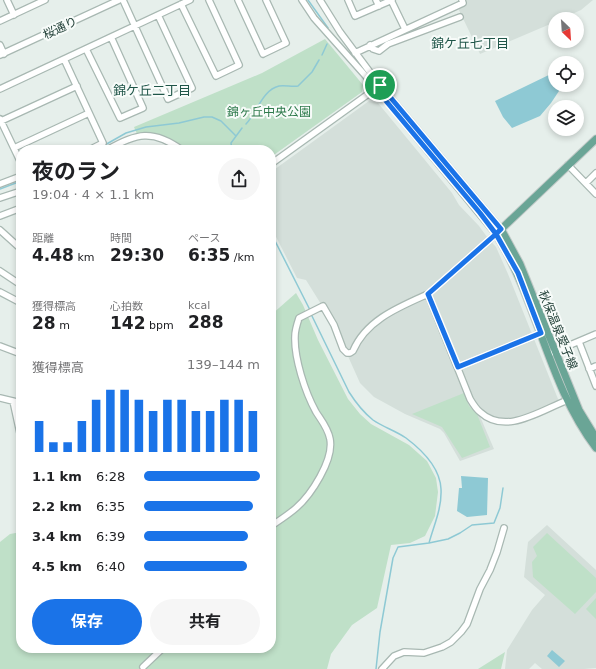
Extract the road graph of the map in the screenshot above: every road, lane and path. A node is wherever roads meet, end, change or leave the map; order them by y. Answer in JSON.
{"nodes":[{"id":1,"x":7,"y":0,"type":"edge"},
{"id":2,"x":45,"y":0,"type":"edge"},
{"id":3,"x":119,"y":0,"type":"edge"},
{"id":4,"x":123,"y":0,"type":"edge"},
{"id":5,"x":190,"y":0,"type":"edge"},
{"id":6,"x":208,"y":0,"type":"edge"},
{"id":7,"x":238,"y":0,"type":"edge"},
{"id":8,"x":266,"y":0,"type":"edge"},
{"id":9,"x":302,"y":0,"type":"edge"},
{"id":10,"x":320,"y":0,"type":"edge"},
{"id":11,"x":348,"y":0,"type":"edge"},
{"id":12,"x":376,"y":0,"type":"edge"},
{"id":13,"x":391,"y":0,"type":"edge"},
{"id":14,"x":462,"y":0,"type":"edge"},
{"id":15,"x":37,"y":2,"type":"edge"},
{"id":16,"x":181,"y":4,"type":"junction"},
{"id":17,"x":379,"y":6,"type":"junction"},
{"id":18,"x":14,"y":15,"type":"junction"},
{"id":19,"x":158,"y":15,"type":"junction"},
{"id":20,"x":460,"y":16,"type":"dead end"},
{"id":21,"x":0,"y":21,"type":"edge"},
{"id":22,"x":135,"y":26,"type":"junction"},
{"id":23,"x":405,"y":29,"type":"junction"},
{"id":24,"x":111,"y":37,"type":"junction"},
{"id":25,"x":0,"y":45,"type":"edge"},
{"id":26,"x":370,"y":45,"type":"junction"},
{"id":27,"x":86,"y":49,"type":"junction"},
{"id":28,"x":355,"y":53,"type":"junction"},
{"id":29,"x":2,"y":54,"type":"edge"},
{"id":30,"x":64,"y":59,"type":"junction"},
{"id":31,"x":76,"y":86,"type":"junction"},
{"id":32,"x":378,"y":87,"type":"junction"},
{"id":33,"x":0,"y":89,"type":"edge"},
{"id":34,"x":89,"y":113,"type":"junction"},
{"id":35,"x":1,"y":120,"type":"edge"},
{"id":36,"x":596,"y":139,"type":"edge"},
{"id":37,"x":20,"y":145,"type":"edge"},
{"id":38,"x":99,"y":145,"type":"edge"},
{"id":39,"x":117,"y":145,"type":"edge"},
{"id":40,"x":174,"y":145,"type":"edge"},
{"id":41,"x":14,"y":148,"type":"joint"},
{"id":42,"x":16,"y":152,"type":"edge"},
{"id":43,"x":276,"y":160,"type":"edge"},
{"id":44,"x":568,"y":165,"type":"junction"},
{"id":45,"x":596,"y":173,"type":"edge"},
{"id":46,"x":16,"y":178,"type":"edge"},
{"id":47,"x":586,"y":183,"type":"junction"},
{"id":48,"x":0,"y":184,"type":"edge"},
{"id":49,"x":16,"y":193,"type":"edge"},
{"id":50,"x":596,"y":194,"type":"edge"},
{"id":51,"x":0,"y":198,"type":"edge"},
{"id":52,"x":16,"y":210,"type":"edge"},
{"id":53,"x":0,"y":216,"type":"edge"},
{"id":54,"x":0,"y":230,"type":"edge"},
{"id":55,"x":499,"y":231,"type":"junction"},
{"id":56,"x":16,"y":244,"type":"edge"},
{"id":57,"x":0,"y":272,"type":"edge"},
{"id":58,"x":16,"y":282,"type":"edge"},
{"id":59,"x":0,"y":292,"type":"edge"},
{"id":60,"x":428,"y":294,"type":"junction"},
{"id":61,"x":16,"y":300,"type":"edge"},
{"id":62,"x":541,"y":333,"type":"junction"},
{"id":63,"x":596,"y":334,"type":"edge"},
{"id":64,"x":579,"y":342,"type":"junction"},
{"id":65,"x":0,"y":346,"type":"edge"},
{"id":66,"x":16,"y":352,"type":"edge"},
{"id":67,"x":552,"y":353,"type":"junction"},
{"id":68,"x":596,"y":366,"type":"edge"},
{"id":69,"x":458,"y":367,"type":"junction"},
{"id":70,"x":589,"y":369,"type":"junction"},
{"id":71,"x":596,"y":386,"type":"edge"},
{"id":72,"x":0,"y":398,"type":"edge"},
{"id":73,"x":568,"y":400,"type":"junction"},
{"id":74,"x":13,"y":401,"type":"junction"},
{"id":75,"x":16,"y":402,"type":"edge"},
{"id":76,"x":16,"y":415,"type":"edge"},
{"id":77,"x":596,"y":438,"type":"edge"},
{"id":78,"x":596,"y":448,"type":"edge"},
{"id":79,"x":276,"y":523,"type":"edge"},
{"id":80,"x":504,"y":528,"type":"dead end"},
{"id":81,"x":158,"y":653,"type":"edge"},
{"id":82,"x":143,"y":667,"type":"dead end"},
{"id":83,"x":382,"y":669,"type":"edge"}],
"edges":[{"from":1,"to":18,"type":"street"},
{"from":2,"to":15,"type":"street"},
{"from":3,"to":29,"type":"street","name":"桜通り"},
{"from":4,"to":22,"type":"street"},
{"from":5,"to":16,"type":"street"},
{"from":6,"to":16,"type":"street"},
{"from":7,"to":8,"type":"street"},
{"from":9,"to":32,"type":"street"},
{"from":10,"to":28,"type":"street"},
{"from":11,"to":17,"type":"street"},
{"from":12,"to":17,"type":"street"},
{"from":13,"to":17,"type":"street"},
{"from":13,"to":23,"type":"street"},
{"from":14,"to":23,"type":"street"},
{"from":15,"to":18,"type":"street"},
{"from":16,"to":19,"type":"street"},
{"from":18,"to":21,"type":"street"},
{"from":19,"to":22,"type":"street"},
{"from":19,"to":22,"type":"street"},
{"from":20,"to":26,"type":"street"},
{"from":22,"to":24,"type":"street"},
{"from":23,"to":26,"type":"street"},
{"from":24,"to":27,"type":"street"},
{"from":24,"to":27,"type":"street"},
{"from":25,"to":29,"type":"street"},
{"from":26,"to":28,"type":"street"},
{"from":27,"to":30,"type":"street"},
{"from":28,"to":32,"type":"street"},
{"from":30,"to":31,"type":"street"},
{"from":30,"to":33,"type":"street"},
{"from":31,"to":34,"type":"street"},
{"from":31,"to":35,"type":"street"},
{"from":32,"to":43,"type":"street"},
{"from":32,"to":55,"type":"street"},
{"from":34,"to":37,"type":"street"},
{"from":34,"to":38,"type":"street"},
{"from":35,"to":41,"type":"street"},
{"from":36,"to":44,"type":"main road"},
{"from":39,"to":40,"type":"street"},
{"from":41,"to":42,"type":"street"},
{"from":44,"to":47,"type":"street"},
{"from":44,"to":55,"type":"main road"},
{"from":45,"to":47,"type":"street"},
{"from":46,"to":48,"type":"street"},
{"from":47,"to":50,"type":"street"},
{"from":49,"to":51,"type":"street"},
{"from":52,"to":53,"type":"street"},
{"from":54,"to":56,"type":"street"},
{"from":55,"to":60,"type":"street"},
{"from":55,"to":62,"type":"main road","name":"秋保温泉愛子線"},
{"from":55,"to":67,"type":"main road","name":"秋保温泉愛子線"},
{"from":57,"to":58,"type":"street"},
{"from":59,"to":61,"type":"street"},
{"from":60,"to":69,"type":"street"},
{"from":60,"to":79,"type":"street"},
{"from":62,"to":67,"type":"main road","name":"秋保温泉愛子線"},
{"from":62,"to":69,"type":"street"},
{"from":63,"to":64,"type":"street"},
{"from":64,"to":67,"type":"street"},
{"from":64,"to":70,"type":"street"},
{"from":65,"to":66,"type":"street"},
{"from":67,"to":73,"type":"main road","name":"秋保温泉愛子線"},
{"from":67,"to":77,"type":"main road","name":"秋保温泉愛子線"},
{"from":68,"to":70,"type":"street"},
{"from":69,"to":73,"type":"street"},
{"from":70,"to":71,"type":"street"},
{"from":72,"to":74,"type":"street"},
{"from":73,"to":78,"type":"main road","name":"秋保温泉愛子線"},
{"from":74,"to":75,"type":"street"},
{"from":74,"to":76,"type":"street"},
{"from":80,"to":83,"type":"street"},
{"from":81,"to":82,"type":"street"}]}
